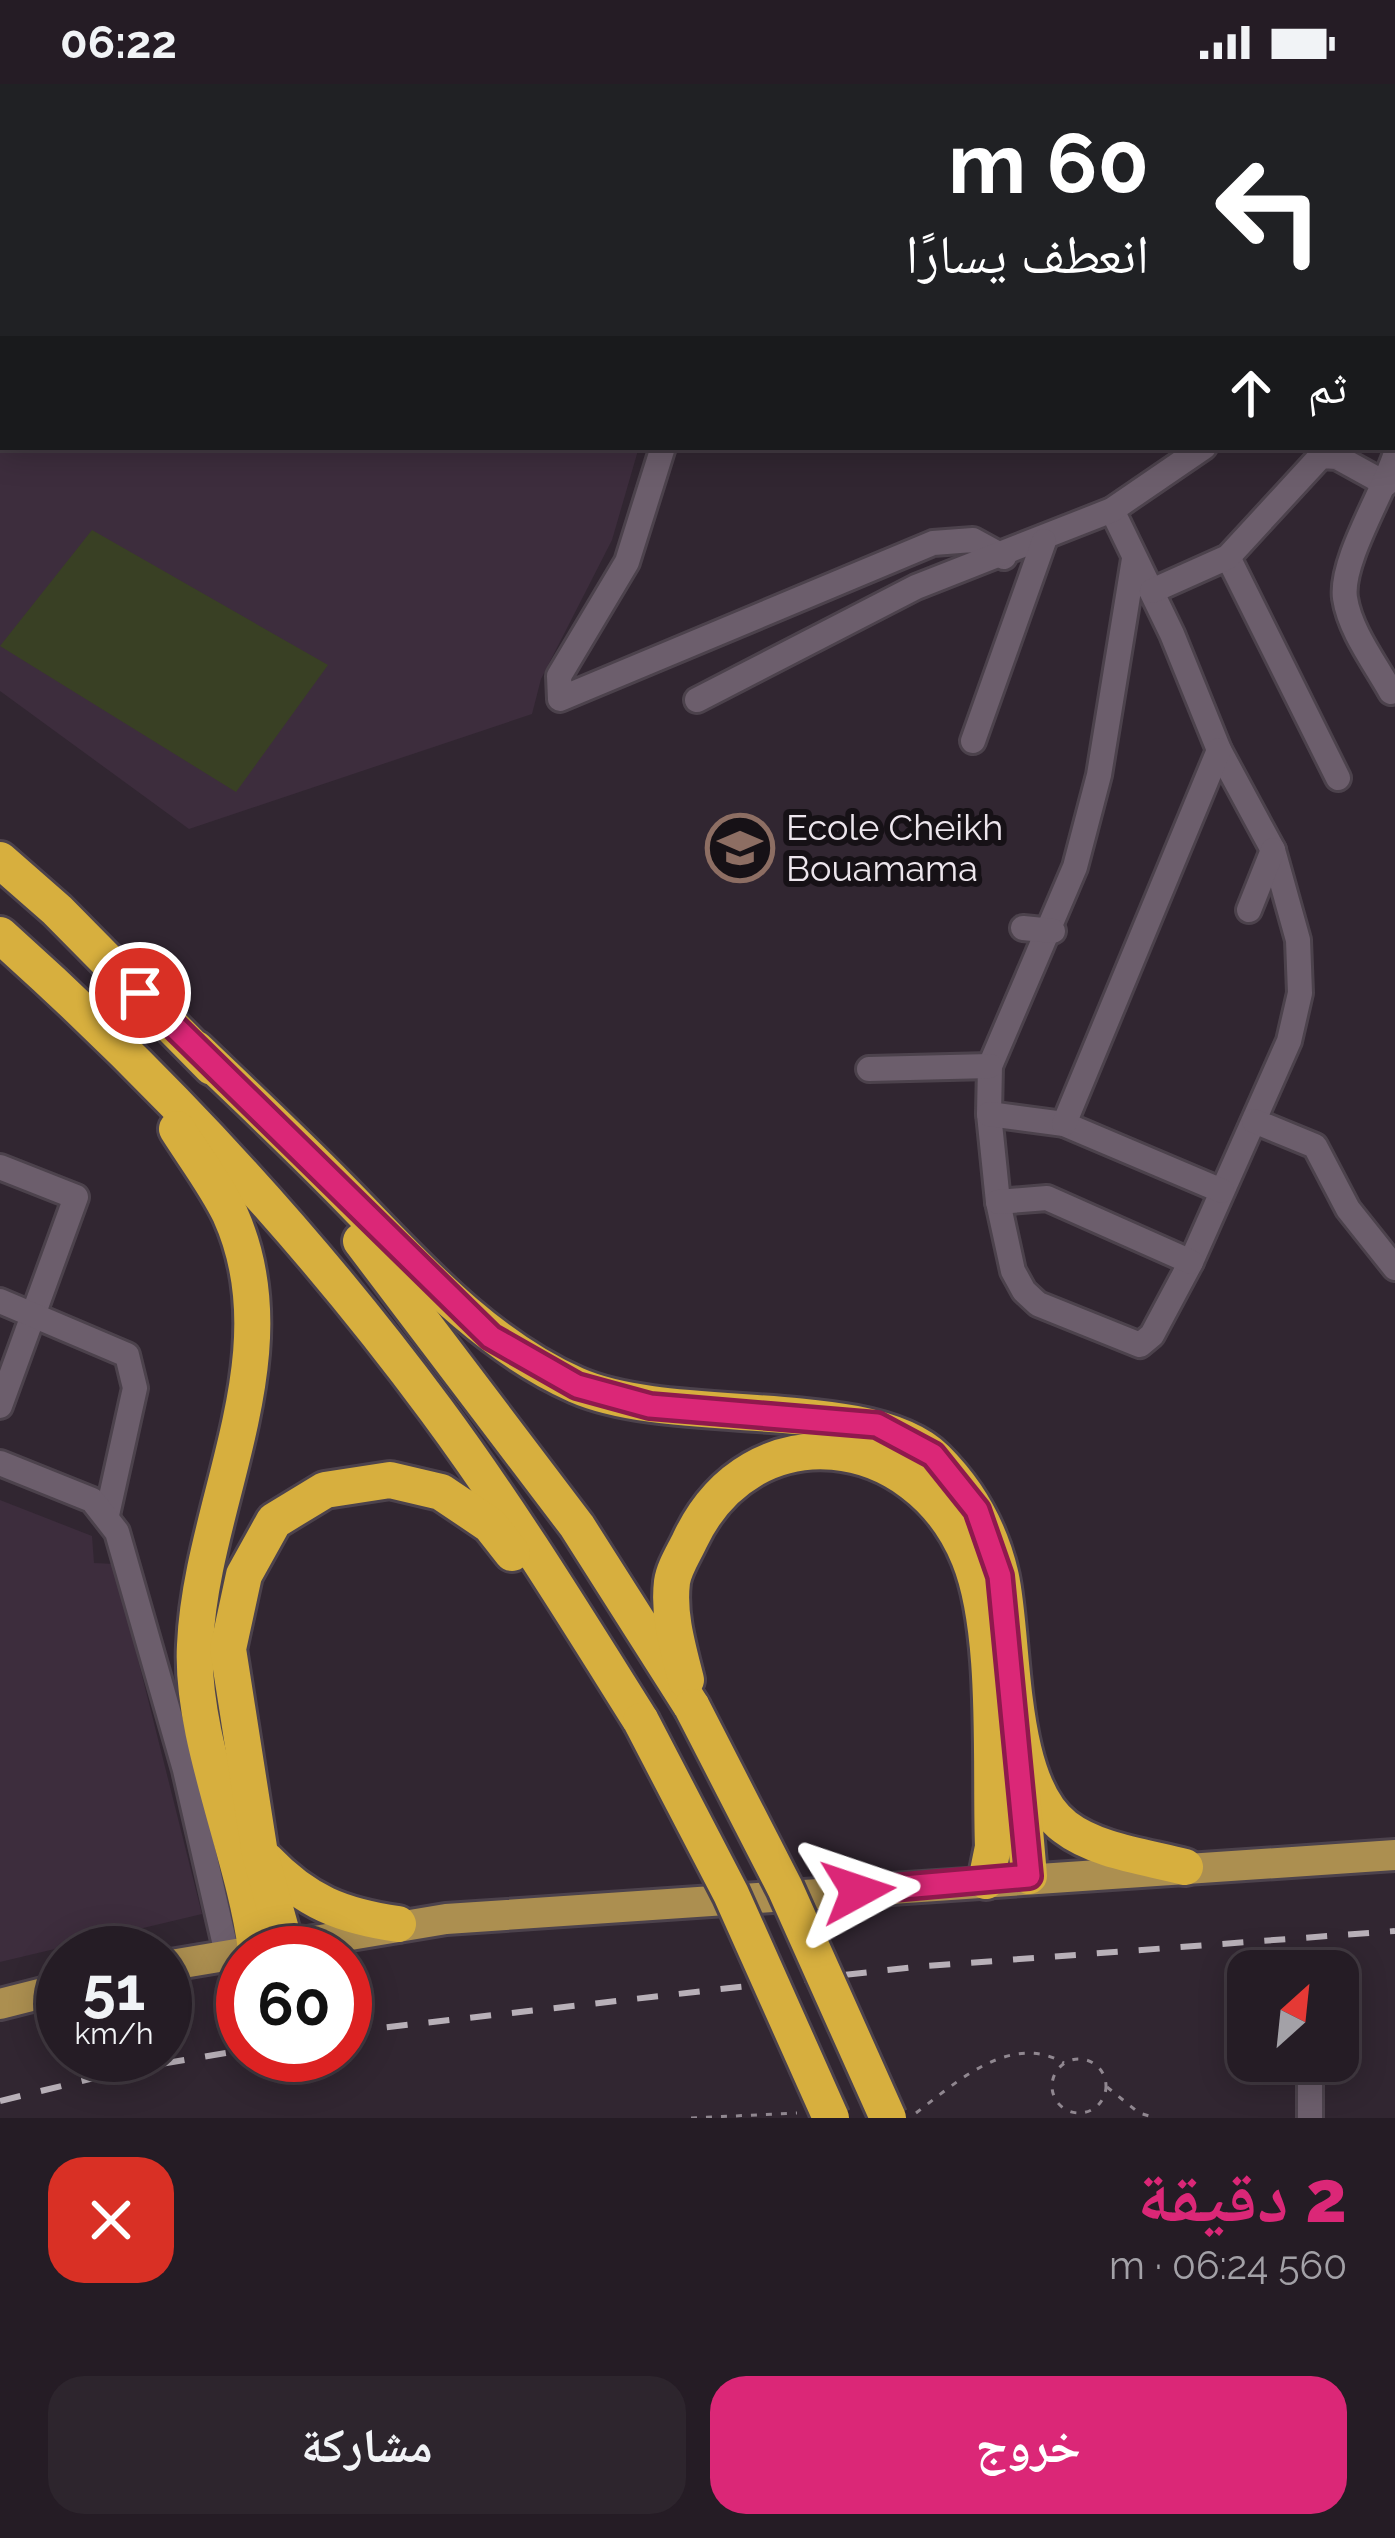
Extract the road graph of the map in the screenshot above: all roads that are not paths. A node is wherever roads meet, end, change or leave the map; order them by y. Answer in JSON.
{"nodes":[{"id":1,"x":662,"y":450,"type":"edge"},
{"id":2,"x":1200,"y":450,"type":"edge"},
{"id":3,"x":1395,"y":456,"type":"edge"},
{"id":4,"x":1386,"y":484,"type":"junction"},
{"id":5,"x":1112,"y":510,"type":"junction"},
{"id":6,"x":1044,"y":541,"type":"junction"},
{"id":7,"x":1228,"y":556,"type":"junction"},
{"id":8,"x":1004,"y":557,"type":"junction"},
{"id":9,"x":1135,"y":559,"type":"junction"},
{"id":10,"x":1152,"y":591,"type":"junction"},
{"id":11,"x":1394,"y":694,"type":"edge"},
{"id":12,"x":698,"y":700,"type":"dead end"},
{"id":13,"x":973,"y":741,"type":"dead end"},
{"id":14,"x":1219,"y":750,"type":"junction"},
{"id":15,"x":1338,"y":778,"type":"dead end"},
{"id":16,"x":1274,"y":850,"type":"junction"},
{"id":17,"x":0,"y":860,"type":"edge"},
{"id":18,"x":1249,"y":910,"type":"dead end"},
{"id":19,"x":1023,"y":928,"type":"dead end"},
{"id":20,"x":1053,"y":931,"type":"junction"},
{"id":21,"x":0,"y":935,"type":"edge"},
{"id":22,"x":196,"y":1049,"type":"junction"},
{"id":23,"x":137,"y":1065,"type":"junction"},
{"id":24,"x":990,"y":1066,"type":"junction"},
{"id":25,"x":868,"y":1069,"type":"dead end"},
{"id":26,"x":988,"y":1114,"type":"junction"},
{"id":27,"x":1254,"y":1121,"type":"junction"},
{"id":28,"x":1064,"y":1124,"type":"junction"},
{"id":29,"x":0,"y":1167,"type":"edge"},
{"id":30,"x":1222,"y":1191,"type":"junction"},
{"id":31,"x":998,"y":1202,"type":"junction"},
{"id":32,"x":1191,"y":1262,"type":"junction"},
{"id":33,"x":1395,"y":1268,"type":"edge"},
{"id":34,"x":0,"y":1301,"type":"edge"},
{"id":35,"x":31,"y":1312,"type":"junction"},
{"id":36,"x":0,"y":1406,"type":"edge"},
{"id":37,"x":0,"y":1463,"type":"edge"},
{"id":38,"x":107,"y":1515,"type":"junction"},
{"id":39,"x":1013,"y":1699,"type":"junction"},
{"id":40,"x":692,"y":1707,"type":"junction"},
{"id":41,"x":641,"y":1720,"type":"junction"},
{"id":42,"x":260,"y":1854,"type":"junction"},
{"id":43,"x":1395,"y":1855,"type":"edge"},
{"id":44,"x":1185,"y":1867,"type":"junction"},
{"id":45,"x":1029,"y":1876,"type":"junction"},
{"id":46,"x":986,"y":1881,"type":"junction"},
{"id":47,"x":398,"y":1924,"type":"junction"},
{"id":48,"x":248,"y":1926,"type":"edge"},
{"id":49,"x":251,"y":1926,"type":"edge"},
{"id":50,"x":257,"y":1926,"type":"edge"},
{"id":51,"x":372,"y":1929,"type":"edge"},
{"id":52,"x":36,"y":1995,"type":"edge"},
{"id":53,"x":0,"y":2004,"type":"edge"},
{"id":54,"x":1310,"y":2082,"type":"edge"},
{"id":55,"x":831,"y":2118,"type":"edge"},
{"id":56,"x":889,"y":2118,"type":"edge"},
{"id":57,"x":1310,"y":2118,"type":"edge"}],
"edges":[{"from":1,"to":8,"type":"street"},
{"from":2,"to":5,"type":"street"},
{"from":3,"to":4,"type":"street"},
{"from":4,"to":7,"type":"street"},
{"from":4,"to":11,"type":"street"},
{"from":5,"to":6,"type":"street"},
{"from":5,"to":9,"type":"street"},
{"from":6,"to":8,"type":"street"},
{"from":6,"to":13,"type":"street"},
{"from":7,"to":10,"type":"street"},
{"from":7,"to":15,"type":"street"},
{"from":8,"to":12,"type":"street"},
{"from":9,"to":10,"type":"street"},
{"from":9,"to":20,"type":"street"},
{"from":10,"to":14,"type":"street"},
{"from":14,"to":16,"type":"street"},
{"from":14,"to":28,"type":"street"},
{"from":16,"to":18,"type":"street"},
{"from":16,"to":27,"type":"street"},
{"from":17,"to":22,"type":"highway"},
{"from":19,"to":20,"type":"street"},
{"from":20,"to":24,"type":"street"},
{"from":21,"to":23,"type":"highway"},
{"from":22,"to":39,"type":"highway"},
{"from":22,"to":40,"type":"highway"},
{"from":23,"to":41,"type":"highway"},
{"from":23,"to":49,"type":"highway"},
{"from":24,"to":25,"type":"street"},
{"from":24,"to":26,"type":"street"},
{"from":26,"to":28,"type":"street"},
{"from":26,"to":31,"type":"street"},
{"from":27,"to":30,"type":"street"},
{"from":27,"to":33,"type":"street"},
{"from":28,"to":30,"type":"street"},
{"from":29,"to":35,"type":"street"},
{"from":30,"to":32,"type":"street"},
{"from":31,"to":32,"type":"street"},
{"from":31,"to":32,"type":"street"},
{"from":34,"to":35,"type":"street"},
{"from":35,"to":36,"type":"street"},
{"from":35,"to":38,"type":"street"},
{"from":37,"to":38,"type":"street"},
{"from":38,"to":48,"type":"street"},
{"from":39,"to":44,"type":"highway"},
{"from":39,"to":45,"type":"highway"},
{"from":40,"to":46,"type":"highway"},
{"from":40,"to":56,"type":"highway","bridge":true},
{"from":41,"to":42,"type":"highway"},
{"from":41,"to":55,"type":"highway","bridge":true},
{"from":42,"to":47,"type":"highway"},
{"from":42,"to":50,"type":"highway"},
{"from":43,"to":44,"type":"main road"},
{"from":44,"to":45,"type":"main road"},
{"from":45,"to":46,"type":"main road"},
{"from":46,"to":47,"type":"main road"},
{"from":47,"to":51,"type":"main road"},
{"from":52,"to":53,"type":"main road"},
{"from":54,"to":57,"type":"street"}]}
